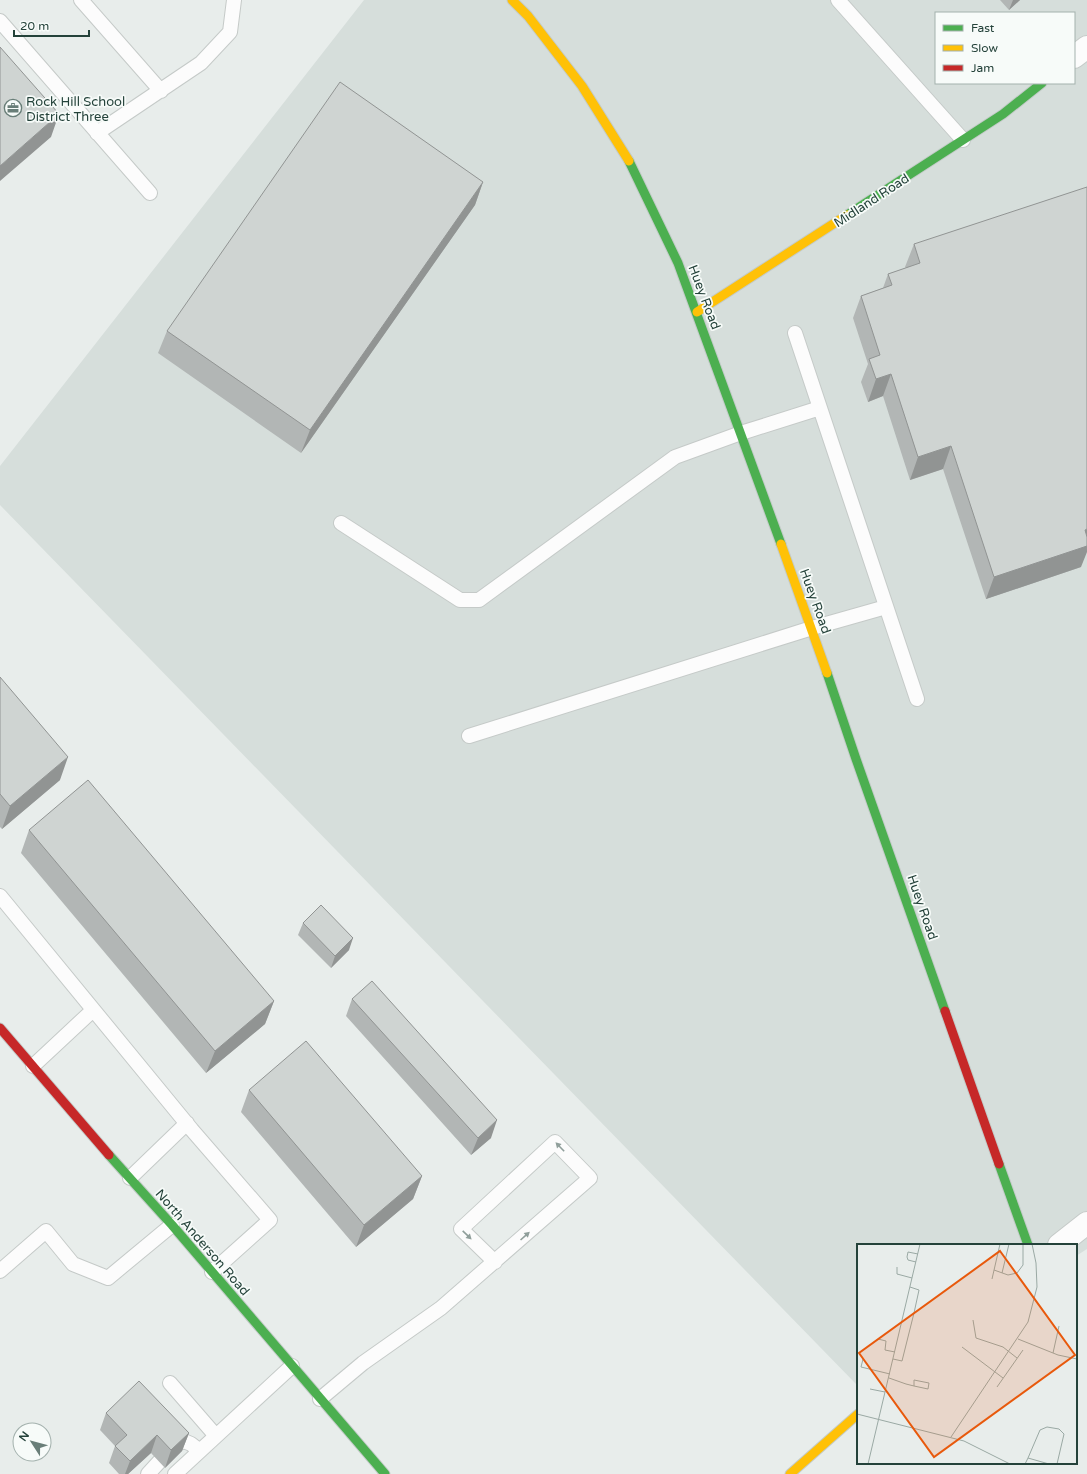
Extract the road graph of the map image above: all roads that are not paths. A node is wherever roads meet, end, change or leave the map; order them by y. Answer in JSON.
{"nodes":[{"id":1,"x":81,"y":0,"type":"edge"},
{"id":2,"x":234,"y":0,"type":"edge"},
{"id":3,"x":512,"y":0,"type":"edge"},
{"id":4,"x":838,"y":0,"type":"edge"},
{"id":5,"x":0,"y":21,"type":"edge"},
{"id":6,"x":1087,"y":47,"type":"edge"},
{"id":7,"x":1075,"y":56,"type":"edge"},
{"id":8,"x":1041,"y":84,"type":"edge"},
{"id":9,"x":161,"y":90,"type":"junction"},
{"id":10,"x":97,"y":133,"type":"junction"},
{"id":11,"x":963,"y":140,"type":"junction"},
{"id":12,"x":150,"y":193,"type":"dead end"},
{"id":13,"x":697,"y":312,"type":"junction"},
{"id":14,"x":796,"y":333,"type":"dead end"},
{"id":15,"x":820,"y":408,"type":"junction"},
{"id":16,"x":741,"y":433,"type":"junction"},
{"id":17,"x":341,"y":523,"type":"dead end"},
{"id":18,"x":886,"y":607,"type":"junction"},
{"id":19,"x":812,"y":628,"type":"junction"},
{"id":20,"x":917,"y":699,"type":"dead end"},
{"id":21,"x":469,"y":736,"type":"dead end"},
{"id":22,"x":0,"y":896,"type":"edge"},
{"id":23,"x":93,"y":1010,"type":"junction"},
{"id":24,"x":0,"y":1028,"type":"edge"},
{"id":25,"x":33,"y":1066,"type":"junction"},
{"id":26,"x":187,"y":1123,"type":"junction"},
{"id":27,"x":130,"y":1178,"type":"junction"},
{"id":28,"x":1087,"y":1223,"type":"edge"},
{"id":29,"x":172,"y":1225,"type":"junction"},
{"id":30,"x":1028,"y":1244,"type":"edge"},
{"id":31,"x":1060,"y":1244,"type":"edge"},
{"id":32,"x":496,"y":1262,"type":"junction"},
{"id":33,"x":0,"y":1271,"type":"edge"},
{"id":34,"x":212,"y":1272,"type":"junction"},
{"id":35,"x":292,"y":1366,"type":"junction"},
{"id":36,"x":170,"y":1383,"type":"dead end"},
{"id":37,"x":320,"y":1398,"type":"junction"},
{"id":38,"x":857,"y":1415,"type":"edge"},
{"id":39,"x":216,"y":1436,"type":"junction"},
{"id":40,"x":176,"y":1444,"type":"edge"},
{"id":41,"x":200,"y":1451,"type":"junction"},
{"id":42,"x":159,"y":1462,"type":"dead end"},
{"id":43,"x":148,"y":1474,"type":"edge"},
{"id":44,"x":175,"y":1474,"type":"edge"},
{"id":45,"x":385,"y":1474,"type":"edge"},
{"id":46,"x":790,"y":1474,"type":"edge"}],
"edges":[{"from":1,"to":9,"type":"lane"},
{"from":2,"to":9,"type":"lane"},
{"from":3,"to":13,"type":"street","name":"Huey Road"},
{"from":4,"to":11,"type":"lane"},
{"from":5,"to":10,"type":"lane"},
{"from":6,"to":7,"type":"street"},
{"from":8,"to":11,"type":"street","name":"Midland Road"},
{"from":9,"to":10,"type":"lane"},
{"from":10,"to":12,"type":"lane"},
{"from":11,"to":13,"type":"street","name":"Midland Road"},
{"from":13,"to":16,"type":"street","name":"Huey Road"},
{"from":14,"to":15,"type":"lane"},
{"from":15,"to":16,"type":"lane"},
{"from":15,"to":18,"type":"lane"},
{"from":16,"to":17,"type":"lane"},
{"from":16,"to":19,"type":"street","name":"Huey Road"},
{"from":18,"to":19,"type":"lane"},
{"from":18,"to":20,"type":"lane"},
{"from":19,"to":21,"type":"lane"},
{"from":19,"to":30,"type":"street","name":"Huey Road"},
{"from":22,"to":23,"type":"lane"},
{"from":23,"to":25,"type":"lane"},
{"from":23,"to":26,"type":"lane"},
{"from":24,"to":25,"type":"street","name":"North Anderson Road"},
{"from":25,"to":27,"type":"street","name":"North Anderson Road"},
{"from":26,"to":27,"type":"lane"},
{"from":26,"to":34,"type":"lane"},
{"from":27,"to":29,"type":"street","name":"North Anderson Road"},
{"from":28,"to":31,"type":"street"},
{"from":29,"to":33,"type":"lane"},
{"from":29,"to":34,"type":"street","name":"North Anderson Road"},
{"from":32,"to":32,"type":"lane","one_way":true},
{"from":32,"to":37,"type":"lane"},
{"from":34,"to":35,"type":"street","name":"North Anderson Road"},
{"from":35,"to":37,"type":"street","name":"North Anderson Road"},
{"from":35,"to":39,"type":"lane"},
{"from":36,"to":39,"type":"lane"},
{"from":37,"to":45,"type":"street","name":"North Anderson Road"},
{"from":38,"to":46,"type":"street"},
{"from":39,"to":41,"type":"lane"},
{"from":40,"to":41,"type":"lane"},
{"from":41,"to":44,"type":"lane"},
{"from":42,"to":43,"type":"lane"}]}
